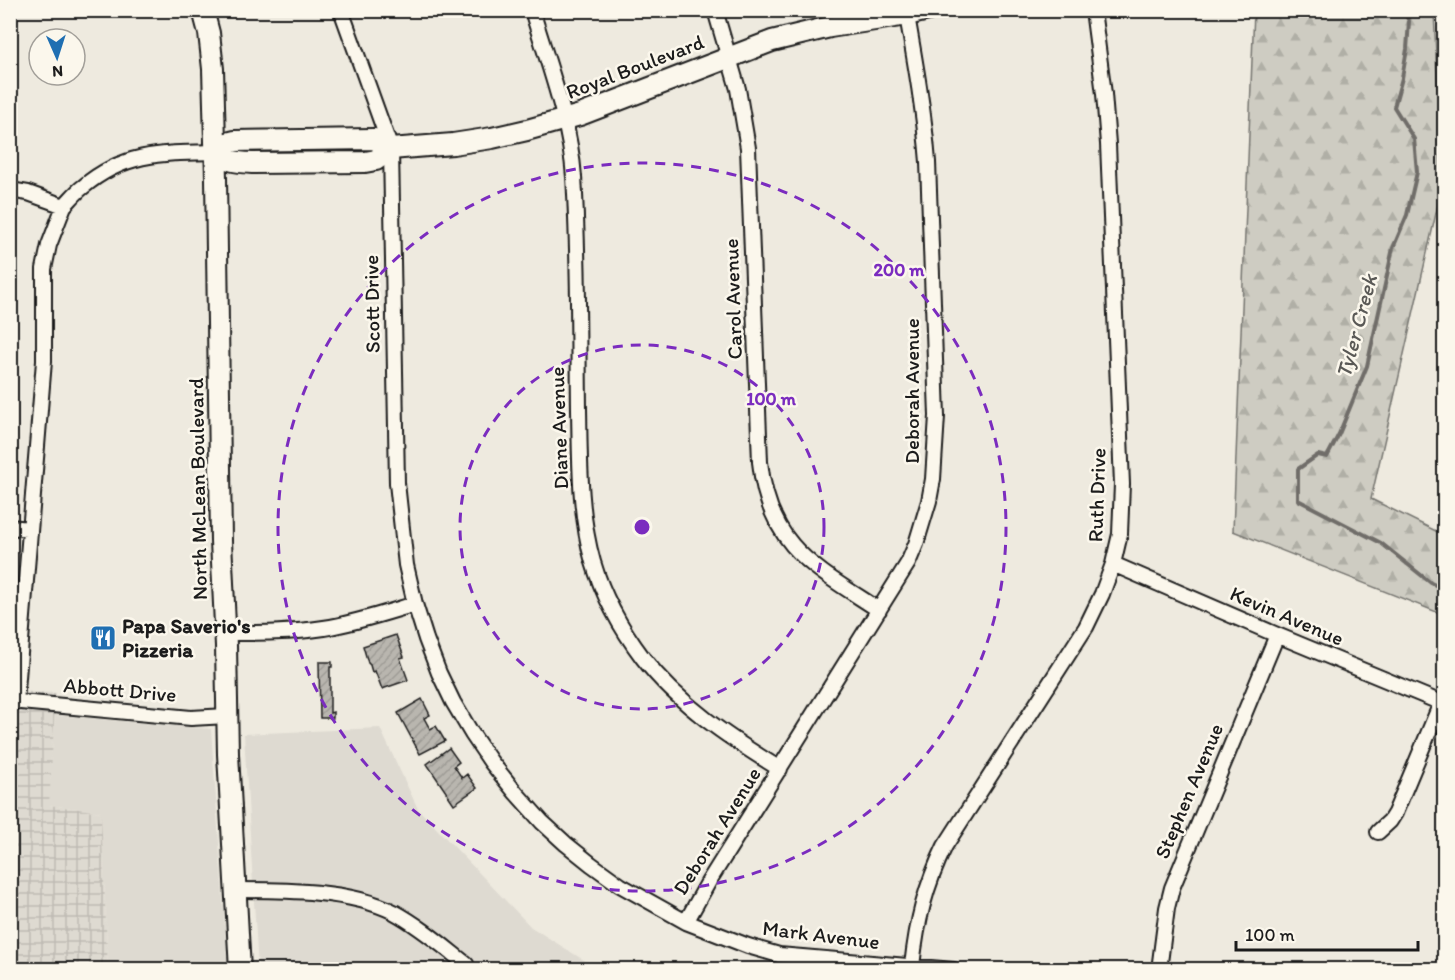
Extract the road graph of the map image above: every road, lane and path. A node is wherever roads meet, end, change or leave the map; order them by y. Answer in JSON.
{"nodes":[{"id":1,"x":203,"y":10,"type":"edge"},
{"id":2,"x":341,"y":10,"type":"edge"},
{"id":3,"x":532,"y":10,"type":"edge"},
{"id":4,"x":715,"y":10,"type":"edge"},
{"id":5,"x":928,"y":10,"type":"edge"},
{"id":6,"x":1094,"y":10,"type":"edge"},
{"id":7,"x":907,"y":13,"type":"edge"},
{"id":8,"x":729,"y":57,"type":"junction"},
{"id":9,"x":564,"y":119,"type":"junction"},
{"id":10,"x":391,"y":149,"type":"junction"},
{"id":11,"x":214,"y":152,"type":"junction"},
{"id":12,"x":10,"y":190,"type":"edge"},
{"id":13,"x":64,"y":206,"type":"junction"},
{"id":14,"x":10,"y":527,"type":"edge"},
{"id":15,"x":29,"y":529,"type":"junction"},
{"id":16,"x":1113,"y":564,"type":"junction"},
{"id":17,"x":415,"y":604,"type":"junction"},
{"id":18,"x":879,"y":610,"type":"junction"},
{"id":19,"x":226,"y":633,"type":"junction"},
{"id":20,"x":1277,"y":635,"type":"junction"},
{"id":21,"x":13,"y":701,"type":"edge"},
{"id":22,"x":1443,"y":704,"type":"edge"},
{"id":23,"x":227,"y":716,"type":"junction"},
{"id":24,"x":780,"y":769,"type":"junction"},
{"id":25,"x":1378,"y":832,"type":"dead end"},
{"id":26,"x":235,"y":890,"type":"junction"},
{"id":27,"x":686,"y":922,"type":"junction"},
{"id":28,"x":466,"y":964,"type":"dead end"},
{"id":29,"x":912,"y":966,"type":"junction"},
{"id":30,"x":240,"y":969,"type":"edge"},
{"id":31,"x":954,"y":969,"type":"edge"},
{"id":32,"x":1159,"y":969,"type":"edge"}],
"edges":[{"from":1,"to":11,"type":"main road","name":"North McLean Boulevard"},
{"from":2,"to":10,"type":"street","name":"Scott Drive"},
{"from":3,"to":9,"type":"street","name":"Diane Avenue"},
{"from":4,"to":8,"type":"street","name":"Carol Avenue"},
{"from":5,"to":7,"type":"main road","name":"Royal Boulevard"},
{"from":6,"to":16,"type":"street","name":"Ruth Drive"},
{"from":7,"to":8,"type":"main road","name":"Royal Boulevard"},
{"from":7,"to":18,"type":"street","name":"Deborah Avenue"},
{"from":8,"to":9,"type":"main road","name":"Royal Boulevard"},
{"from":8,"to":18,"type":"street","name":"Carol Avenue"},
{"from":9,"to":10,"type":"main road","name":"Royal Boulevard"},
{"from":9,"to":24,"type":"street","name":"Diane Avenue"},
{"from":10,"to":11,"type":"main road","name":"Royal Boulevard"},
{"from":10,"to":17,"type":"street","name":"Scott Drive"},
{"from":11,"to":13,"type":"street","name":"Royal Boulevard"},
{"from":11,"to":19,"type":"main road","name":"North McLean Boulevard"},
{"from":12,"to":13,"type":"street"},
{"from":13,"to":15,"type":"street"},
{"from":14,"to":15,"type":"street"},
{"from":15,"to":21,"type":"street"},
{"from":16,"to":20,"type":"street","name":"Kevin Avenue"},
{"from":16,"to":29,"type":"street","name":"Ruth Drive"},
{"from":17,"to":19,"type":"street"},
{"from":17,"to":27,"type":"street","name":"Mark Avenue"},
{"from":18,"to":24,"type":"street","name":"Deborah Avenue"},
{"from":19,"to":23,"type":"main road","name":"North McLean Boulevard"},
{"from":20,"to":22,"type":"street","name":"Kevin Avenue"},
{"from":20,"to":32,"type":"street","name":"Stephen Avenue"},
{"from":21,"to":23,"type":"street","name":"Abbott Drive"},
{"from":22,"to":25,"type":"street"},
{"from":23,"to":26,"type":"main road","name":"North McLean Boulevard"},
{"from":24,"to":27,"type":"street","name":"Deborah Avenue"},
{"from":26,"to":28,"type":"street"},
{"from":26,"to":30,"type":"main road","name":"North McLean Boulevard"},
{"from":27,"to":29,"type":"street","name":"Mark Avenue"},
{"from":29,"to":31,"type":"street","name":"Mark Avenue"}]}
